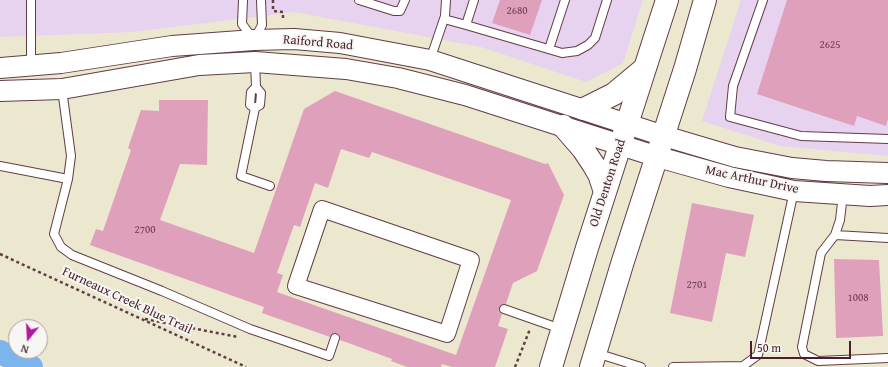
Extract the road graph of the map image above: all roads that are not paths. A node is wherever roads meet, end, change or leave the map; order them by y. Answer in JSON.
{"nodes":[{"id":1,"x":31,"y":0,"type":"edge"},
{"id":2,"x":243,"y":0,"type":"edge"},
{"id":3,"x":261,"y":0,"type":"edge"},
{"id":4,"x":359,"y":0,"type":"edge"},
{"id":5,"x":405,"y":0,"type":"edge"},
{"id":6,"x":446,"y":0,"type":"edge"},
{"id":7,"x":474,"y":0,"type":"edge"},
{"id":8,"x":564,"y":0,"type":"edge"},
{"id":9,"x":607,"y":0,"type":"edge"},
{"id":10,"x":667,"y":0,"type":"edge"},
{"id":11,"x":705,"y":0,"type":"edge"},
{"id":12,"x":763,"y":0,"type":"edge"},
{"id":13,"x":444,"y":19,"type":"junction"},
{"id":14,"x":466,"y":25,"type":"junction"},
{"id":15,"x":254,"y":40,"type":"junction"},
{"id":16,"x":549,"y":49,"type":"junction"},
{"id":17,"x":430,"y":60,"type":"junction"},
{"id":18,"x":255,"y":62,"type":"junction"},
{"id":19,"x":31,"y":66,"type":"junction"},
{"id":20,"x":0,"y":68,"type":"edge"},
{"id":21,"x":645,"y":68,"type":"junction"},
{"id":22,"x":62,"y":90,"type":"junction"},
{"id":23,"x":0,"y":91,"type":"edge"},
{"id":24,"x":584,"y":109,"type":"junction"},
{"id":25,"x":627,"y":124,"type":"junction"},
{"id":26,"x":563,"y":126,"type":"junction"},
{"id":27,"x":664,"y":136,"type":"junction"},
{"id":28,"x":888,"y":139,"type":"edge"},
{"id":29,"x":620,"y":145,"type":"junction"},
{"id":30,"x":658,"y":157,"type":"junction"},
{"id":31,"x":0,"y":166,"type":"edge"},
{"id":32,"x":888,"y":173,"type":"edge"},
{"id":33,"x":68,"y":179,"type":"junction"},
{"id":34,"x":270,"y":186,"type":"dead end"},
{"id":35,"x":794,"y":190,"type":"junction"},
{"id":36,"x":605,"y":192,"type":"junction"},
{"id":37,"x":843,"y":194,"type":"junction"},
{"id":38,"x":888,"y":195,"type":"edge"},
{"id":39,"x":836,"y":235,"type":"junction"},
{"id":40,"x":888,"y":238,"type":"edge"},
{"id":41,"x":504,"y":309,"type":"dead end"},
{"id":42,"x":452,"y":318,"type":"joint"},
{"id":43,"x":562,"y":329,"type":"junction"},
{"id":44,"x":334,"y":338,"type":"dead end"},
{"id":45,"x":888,"y":358,"type":"edge"},
{"id":46,"x":593,"y":360,"type":"edge"},
{"id":47,"x":551,"y":367,"type":"edge"},
{"id":48,"x":641,"y":367,"type":"edge"},
{"id":49,"x":673,"y":367,"type":"edge"}],
"edges":[{"from":1,"to":19,"type":"lane"},
{"from":2,"to":15,"type":"lane"},
{"from":3,"to":15,"type":"lane"},
{"from":4,"to":5,"type":"lane"},
{"from":6,"to":13,"type":"lane"},
{"from":7,"to":14,"type":"lane"},
{"from":8,"to":16,"type":"lane"},
{"from":9,"to":16,"type":"lane"},
{"from":10,"to":21,"type":"main road","name":"Old Denton Road"},
{"from":11,"to":27,"type":"main road"},
{"from":12,"to":28,"type":"lane"},
{"from":13,"to":14,"type":"lane"},
{"from":13,"to":17,"type":"lane"},
{"from":14,"to":16,"type":"lane"},
{"from":15,"to":17,"type":"street","name":"Raiford Road"},
{"from":15,"to":18,"type":"street"},
{"from":15,"to":19,"type":"street","name":"Raiford Road"},
{"from":17,"to":24,"type":"street","name":"Raiford Road"},
{"from":18,"to":22,"type":"street","name":"Raiford Road"},
{"from":18,"to":26,"type":"street","name":"Raiford Road"},
{"from":18,"to":34,"type":"lane"},
{"from":19,"to":20,"type":"street","name":"Raiford Road"},
{"from":21,"to":24,"type":"main road"},
{"from":21,"to":25,"type":"main road","name":"Old Denton Road"},
{"from":22,"to":23,"type":"street","name":"Raiford Road"},
{"from":22,"to":33,"type":"lane"},
{"from":24,"to":25,"type":"street","name":"Raiford Road"},
{"from":25,"to":27,"type":"street","name":"Mac Arthur Drive"},
{"from":25,"to":29,"type":"main road","name":"Old Denton Road"},
{"from":26,"to":29,"type":"street","name":"Raiford Road"},
{"from":26,"to":36,"type":"main road"},
{"from":27,"to":30,"type":"main road"},
{"from":27,"to":32,"type":"street","name":"Mac Arthur Drive"},
{"from":29,"to":30,"type":"street","name":"Mac Arthur Drive"},
{"from":29,"to":36,"type":"main road","name":"Old Denton Road"},
{"from":30,"to":35,"type":"street","name":"Mac Arthur Drive"},
{"from":30,"to":46,"type":"main road"},
{"from":31,"to":33,"type":"lane"},
{"from":33,"to":44,"type":"lane"},
{"from":35,"to":37,"type":"street","name":"Mac Arthur Drive"},
{"from":35,"to":49,"type":"lane"},
{"from":36,"to":43,"type":"main road","name":"Old Denton Road"},
{"from":37,"to":38,"type":"street","name":"Mac Arthur Drive"},
{"from":37,"to":39,"type":"lane"},
{"from":39,"to":40,"type":"lane"},
{"from":39,"to":45,"type":"lane"},
{"from":41,"to":43,"type":"lane"},
{"from":42,"to":42,"type":"street"},
{"from":43,"to":47,"type":"main road","name":"Old Denton Road"},
{"from":46,"to":48,"type":"lane"}]}
